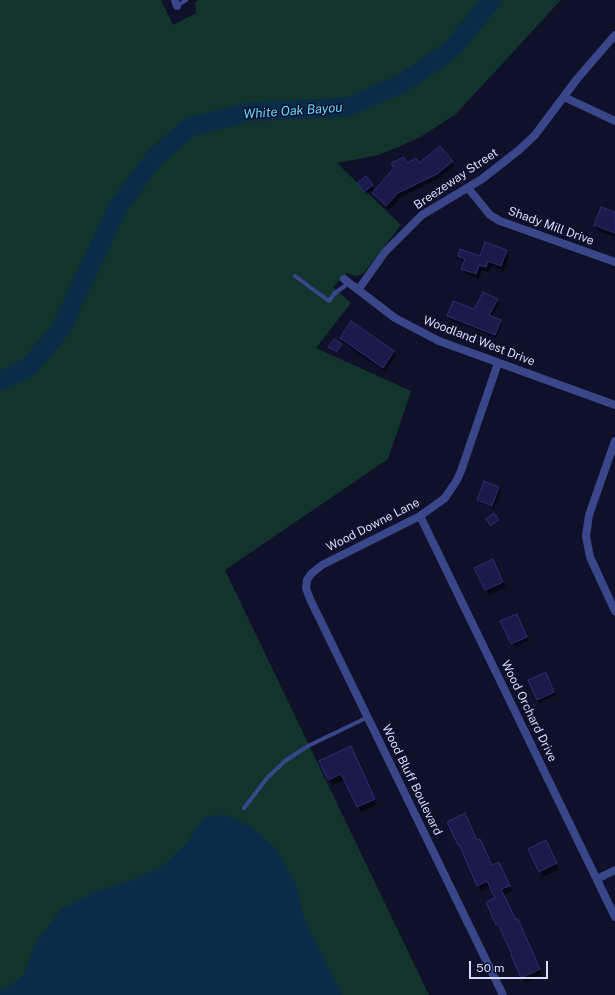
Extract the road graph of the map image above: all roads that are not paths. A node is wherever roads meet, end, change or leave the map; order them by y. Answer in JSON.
{"nodes":[{"id":1,"x":186,"y":0,"type":"edge"},
{"id":2,"x":176,"y":3,"type":"edge"},
{"id":3,"x":615,"y":35,"type":"edge"},
{"id":4,"x":564,"y":97,"type":"junction"},
{"id":5,"x":615,"y":121,"type":"edge"},
{"id":6,"x":468,"y":188,"type":"junction"},
{"id":7,"x":615,"y":262,"type":"edge"},
{"id":8,"x":295,"y":276,"type":"dead end"},
{"id":9,"x":346,"y":281,"type":"joint"},
{"id":10,"x":358,"y":290,"type":"junction"},
{"id":11,"x":498,"y":363,"type":"junction"},
{"id":12,"x":615,"y":405,"type":"edge"},
{"id":13,"x":615,"y":441,"type":"edge"},
{"id":14,"x":420,"y":516,"type":"junction"},
{"id":15,"x":310,"y":574,"type":"joint"},
{"id":16,"x":615,"y":611,"type":"edge"},
{"id":17,"x":368,"y":717,"type":"junction"},
{"id":18,"x":244,"y":808,"type":"dead end"},
{"id":19,"x":615,"y":870,"type":"edge"},
{"id":20,"x":597,"y":879,"type":"junction"},
{"id":21,"x":615,"y":917,"type":"edge"},
{"id":22,"x":503,"y":995,"type":"edge"}],
"edges":[{"from":1,"to":2,"type":"lane"},
{"from":3,"to":4,"type":"street","name":"Breezeway Street"},
{"from":4,"to":5,"type":"street"},
{"from":4,"to":6,"type":"street","name":"Breezeway Street"},
{"from":6,"to":7,"type":"street","name":"Shady Mill Drive"},
{"from":6,"to":10,"type":"street","name":"Breezeway Street"},
{"from":8,"to":9,"type":"lane"},
{"from":9,"to":10,"type":"street","name":"Woodland West Drive"},
{"from":10,"to":11,"type":"street","name":"Woodland West Drive"},
{"from":11,"to":12,"type":"street","name":"Woodland West Drive"},
{"from":11,"to":14,"type":"street","name":"Wood Downe Lane"},
{"from":13,"to":16,"type":"street"},
{"from":14,"to":15,"type":"street","name":"Wood Downe Lane"},
{"from":14,"to":20,"type":"street","name":"Wood Orchard Drive"},
{"from":15,"to":17,"type":"street","name":"Wood Bluff Boulevard"},
{"from":17,"to":18,"type":"lane"},
{"from":17,"to":22,"type":"street","name":"Wood Bluff Boulevard"},
{"from":19,"to":20,"type":"street"},
{"from":20,"to":21,"type":"street","name":"Wood Orchard Drive"}]}
